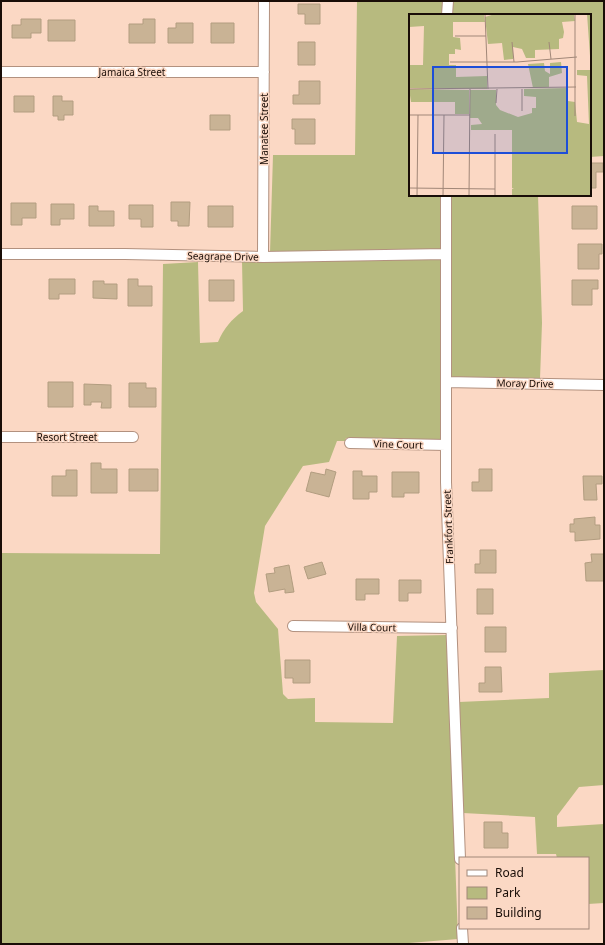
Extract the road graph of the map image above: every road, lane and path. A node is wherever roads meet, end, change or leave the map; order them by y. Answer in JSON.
{"nodes":[{"id":1,"x":264,"y":1,"type":"edge"},
{"id":2,"x":448,"y":1,"type":"edge"},
{"id":3,"x":447,"y":14,"type":"edge"},
{"id":4,"x":1,"y":72,"type":"edge"},
{"id":5,"x":264,"y":72,"type":"junction"},
{"id":6,"x":446,"y":196,"type":"edge"},
{"id":7,"x":1,"y":254,"type":"edge"},
{"id":8,"x":446,"y":254,"type":"junction"},
{"id":9,"x":264,"y":257,"type":"junction"},
{"id":10,"x":446,"y":382,"type":"junction"},
{"id":11,"x":604,"y":385,"type":"edge"},
{"id":12,"x":1,"y":437,"type":"edge"},
{"id":13,"x":133,"y":437,"type":"dead end"},
{"id":14,"x":350,"y":443,"type":"dead end"},
{"id":15,"x":446,"y":445,"type":"junction"},
{"id":16,"x":293,"y":626,"type":"dead end"},
{"id":17,"x":452,"y":628,"type":"junction"},
{"id":18,"x":460,"y":857,"type":"edge"},
{"id":19,"x":462,"y":929,"type":"edge"},
{"id":20,"x":463,"y":944,"type":"edge"}],
"edges":[{"from":1,"to":5,"type":"street","name":"Manatee Street"},
{"from":2,"to":3,"type":"street"},
{"from":4,"to":5,"type":"street","name":"Jamaica Street"},
{"from":5,"to":9,"type":"street","name":"Manatee Street"},
{"from":6,"to":8,"type":"street","name":"Frankfort Street"},
{"from":7,"to":9,"type":"street","name":"Seagrape Drive"},
{"from":8,"to":9,"type":"street","name":"Seagrape Drive"},
{"from":8,"to":10,"type":"street","name":"Frankfort Street"},
{"from":10,"to":11,"type":"street","name":"Moray Drive"},
{"from":10,"to":15,"type":"street","name":"Frankfort Street"},
{"from":12,"to":13,"type":"street","name":"Resort Street"},
{"from":14,"to":15,"type":"street","name":"Vine Court"},
{"from":15,"to":17,"type":"street","name":"Frankfort Street"},
{"from":16,"to":17,"type":"street","name":"Villa Court"},
{"from":17,"to":18,"type":"street","name":"Frankfort Street"},
{"from":19,"to":20,"type":"street"}]}
